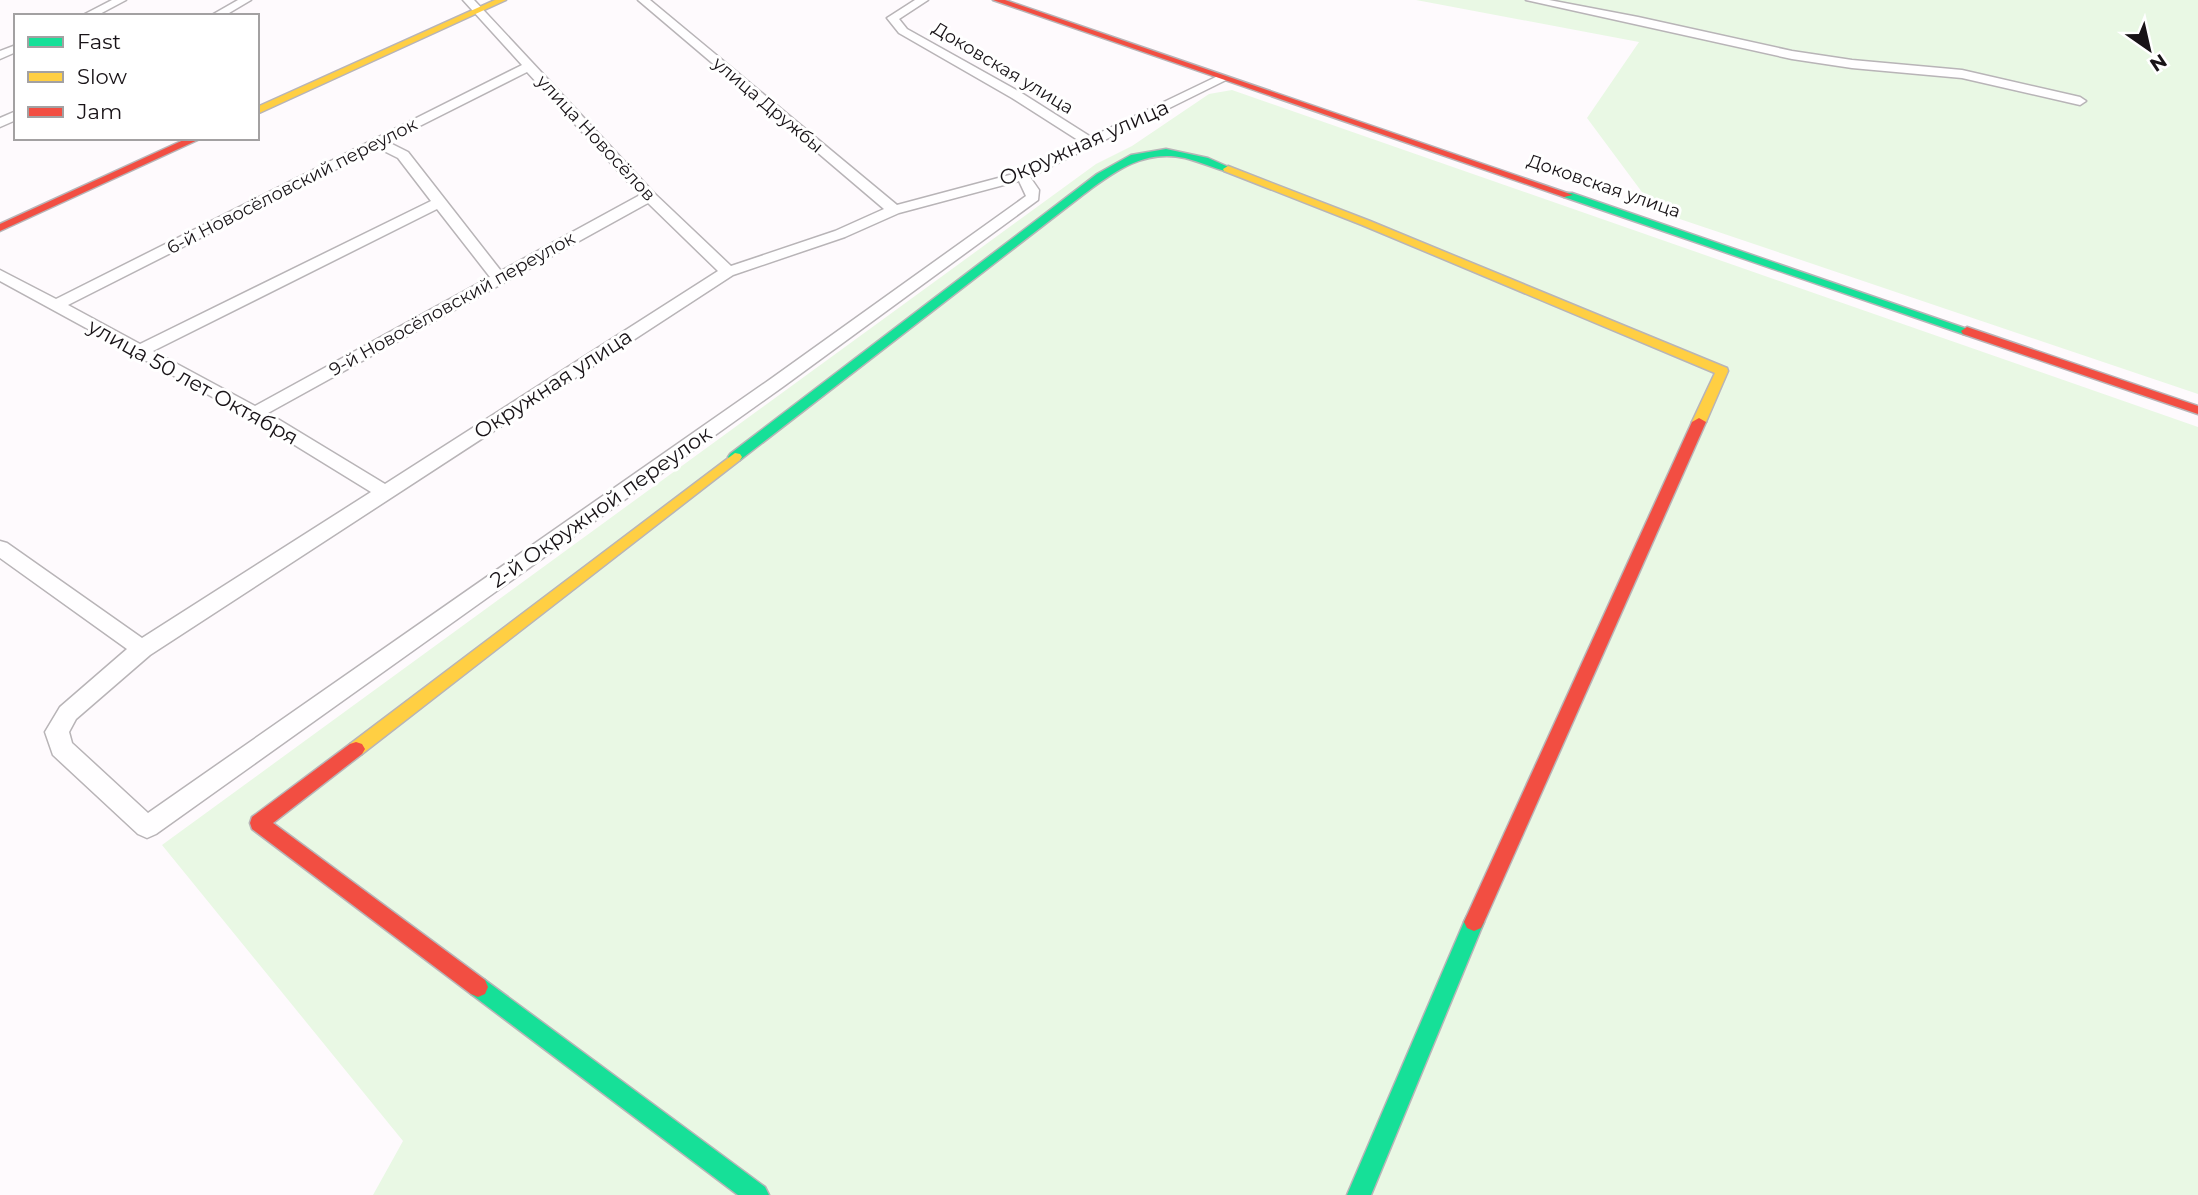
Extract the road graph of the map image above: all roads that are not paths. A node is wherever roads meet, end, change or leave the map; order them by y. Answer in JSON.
{"nodes":[{"id":1,"x":121,"y":0,"type":"edge"},
{"id":2,"x":246,"y":0,"type":"edge"},
{"id":3,"x":502,"y":0,"type":"edge"},
{"id":4,"x":643,"y":0,"type":"edge"},
{"id":5,"x":923,"y":0,"type":"edge"},
{"id":6,"x":998,"y":0,"type":"edge"},
{"id":7,"x":1531,"y":0,"type":"edge"},
{"id":8,"x":475,"y":4,"type":"edge"},
{"id":9,"x":90,"y":14,"type":"edge"},
{"id":10,"x":219,"y":14,"type":"edge"},
{"id":11,"x":529,"y":66,"type":"junction"},
{"id":12,"x":1224,"y":78,"type":"junction"},
{"id":13,"x":259,"y":99,"type":"edge"},
{"id":14,"x":2080,"y":101,"type":"dead end"},
{"id":15,"x":259,"y":110,"type":"edge"},
{"id":16,"x":168,"y":140,"type":"edge"},
{"id":17,"x":193,"y":140,"type":"edge"},
{"id":18,"x":379,"y":143,"type":"junction"},
{"id":19,"x":1091,"y":143,"type":"junction"},
{"id":20,"x":1022,"y":176,"type":"junction"},
{"id":21,"x":649,"y":197,"type":"junction"},
{"id":22,"x":440,"y":201,"type":"junction"},
{"id":23,"x":894,"y":210,"type":"junction"},
{"id":24,"x":0,"y":215,"type":"edge"},
{"id":25,"x":0,"y":228,"type":"edge"},
{"id":26,"x":729,"y":272,"type":"junction"},
{"id":27,"x":0,"y":275,"type":"edge"},
{"id":28,"x":498,"y":278,"type":"junction"},
{"id":29,"x":55,"y":306,"type":"junction"},
{"id":30,"x":139,"y":351,"type":"junction"},
{"id":31,"x":2198,"y":410,"type":"edge"},
{"id":32,"x":255,"y":413,"type":"junction"},
{"id":33,"x":385,"y":492,"type":"junction"},
{"id":34,"x":0,"y":548,"type":"edge"},
{"id":35,"x":142,"y":649,"type":"junction"},
{"id":36,"x":147,"y":827,"type":"joint"},
{"id":37,"x":757,"y":1195,"type":"edge"},
{"id":38,"x":1359,"y":1195,"type":"edge"}],
"edges":[{"from":1,"to":9,"type":"street"},
{"from":2,"to":10,"type":"street"},
{"from":3,"to":8,"type":"street"},
{"from":4,"to":23,"type":"street","name":"улица Дружбы"},
{"from":5,"to":19,"type":"street","name":"Доковская улица"},
{"from":6,"to":12,"type":"street","name":"Доковская улица"},
{"from":7,"to":14,"type":"street"},
{"from":8,"to":11,"type":"street","name":"улица Новосёлов"},
{"from":8,"to":13,"type":"street"},
{"from":8,"to":15,"type":"street"},
{"from":11,"to":18,"type":"street","name":"6-й Новосёловский переулок"},
{"from":11,"to":21,"type":"street","name":"улица Новосёлов"},
{"from":12,"to":19,"type":"street","name":"Окружная улица"},
{"from":12,"to":31,"type":"street","name":"Доковская улица"},
{"from":16,"to":24,"type":"street"},
{"from":17,"to":25,"type":"street"},
{"from":18,"to":22,"type":"street"},
{"from":18,"to":29,"type":"street","name":"6-й Новосёловский переулок"},
{"from":19,"to":20,"type":"street","name":"Окружная улица"},
{"from":20,"to":23,"type":"street","name":"Окружная улица"},
{"from":20,"to":36,"type":"street","name":"2-й Окружной переулок"},
{"from":21,"to":26,"type":"street","name":"улица Новосёлов"},
{"from":21,"to":28,"type":"street","name":"9-й Новосёловский переулок"},
{"from":22,"to":28,"type":"street"},
{"from":22,"to":30,"type":"street"},
{"from":23,"to":26,"type":"street","name":"Окружная улица"},
{"from":26,"to":33,"type":"street","name":"Окружная улица"},
{"from":27,"to":29,"type":"street","name":"улица 50 лет Октября"},
{"from":28,"to":32,"type":"street","name":"9-й Новосёловский переулок"},
{"from":29,"to":30,"type":"street","name":"улица 50 лет Октября"},
{"from":30,"to":32,"type":"street","name":"улица 50 лет Октября"},
{"from":32,"to":33,"type":"street","name":"улица 50 лет Октября"},
{"from":33,"to":35,"type":"street","name":"Окружная улица"},
{"from":34,"to":35,"type":"street"},
{"from":35,"to":36,"type":"street","name":"Окружная улица"},
{"from":37,"to":38,"type":"street"}]}
